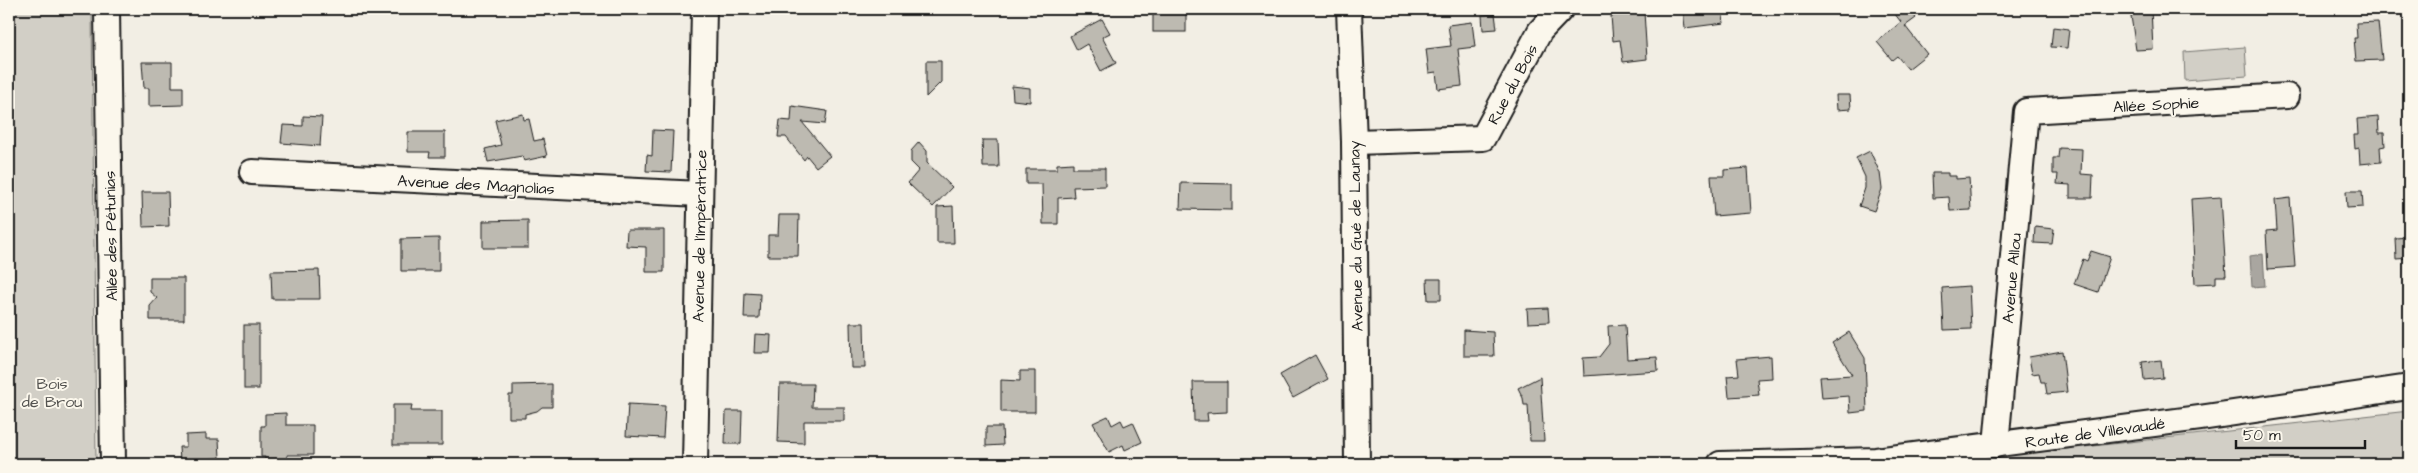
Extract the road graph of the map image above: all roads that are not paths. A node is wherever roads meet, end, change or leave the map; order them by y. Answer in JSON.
{"nodes":[{"id":1,"x":107,"y":9,"type":"edge"},
{"id":2,"x":704,"y":9,"type":"edge"},
{"id":3,"x":1349,"y":9,"type":"edge"},
{"id":4,"x":1561,"y":9,"type":"edge"},
{"id":5,"x":1540,"y":20,"type":"edge"},
{"id":6,"x":2287,"y":96,"type":"dead end"},
{"id":7,"x":2026,"y":111,"type":"joint"},
{"id":8,"x":1354,"y":142,"type":"junction"},
{"id":9,"x":252,"y":172,"type":"dead end"},
{"id":10,"x":700,"y":194,"type":"junction"},
{"id":11,"x":2409,"y":387,"type":"edge"},
{"id":12,"x":1996,"y":445,"type":"junction"},
{"id":13,"x":113,"y":464,"type":"edge"},
{"id":14,"x":695,"y":464,"type":"edge"},
{"id":15,"x":1357,"y":464,"type":"edge"},
{"id":16,"x":1720,"y":464,"type":"edge"}],
"edges":[{"from":1,"to":13,"type":"street","name":"Allée des Pétunias"},
{"from":2,"to":10,"type":"street","name":"Avenue de l'Impératrice"},
{"from":3,"to":8,"type":"street","name":"Avenue du Gué de Launay"},
{"from":4,"to":5,"type":"street","name":"Rue du Bois"},
{"from":5,"to":8,"type":"street","name":"Rue du Bois"},
{"from":6,"to":7,"type":"street","name":"Allée Sophie"},
{"from":7,"to":12,"type":"street","name":"Avenue Allou"},
{"from":8,"to":15,"type":"street","name":"Avenue du Gué de Launay"},
{"from":9,"to":10,"type":"street","name":"Avenue des Magnolias"},
{"from":10,"to":14,"type":"street","name":"Avenue de l'Impératrice"},
{"from":11,"to":12,"type":"street","name":"Route de Villevaudé"},
{"from":12,"to":16,"type":"street","name":"Route de Villevaudé"}]}
